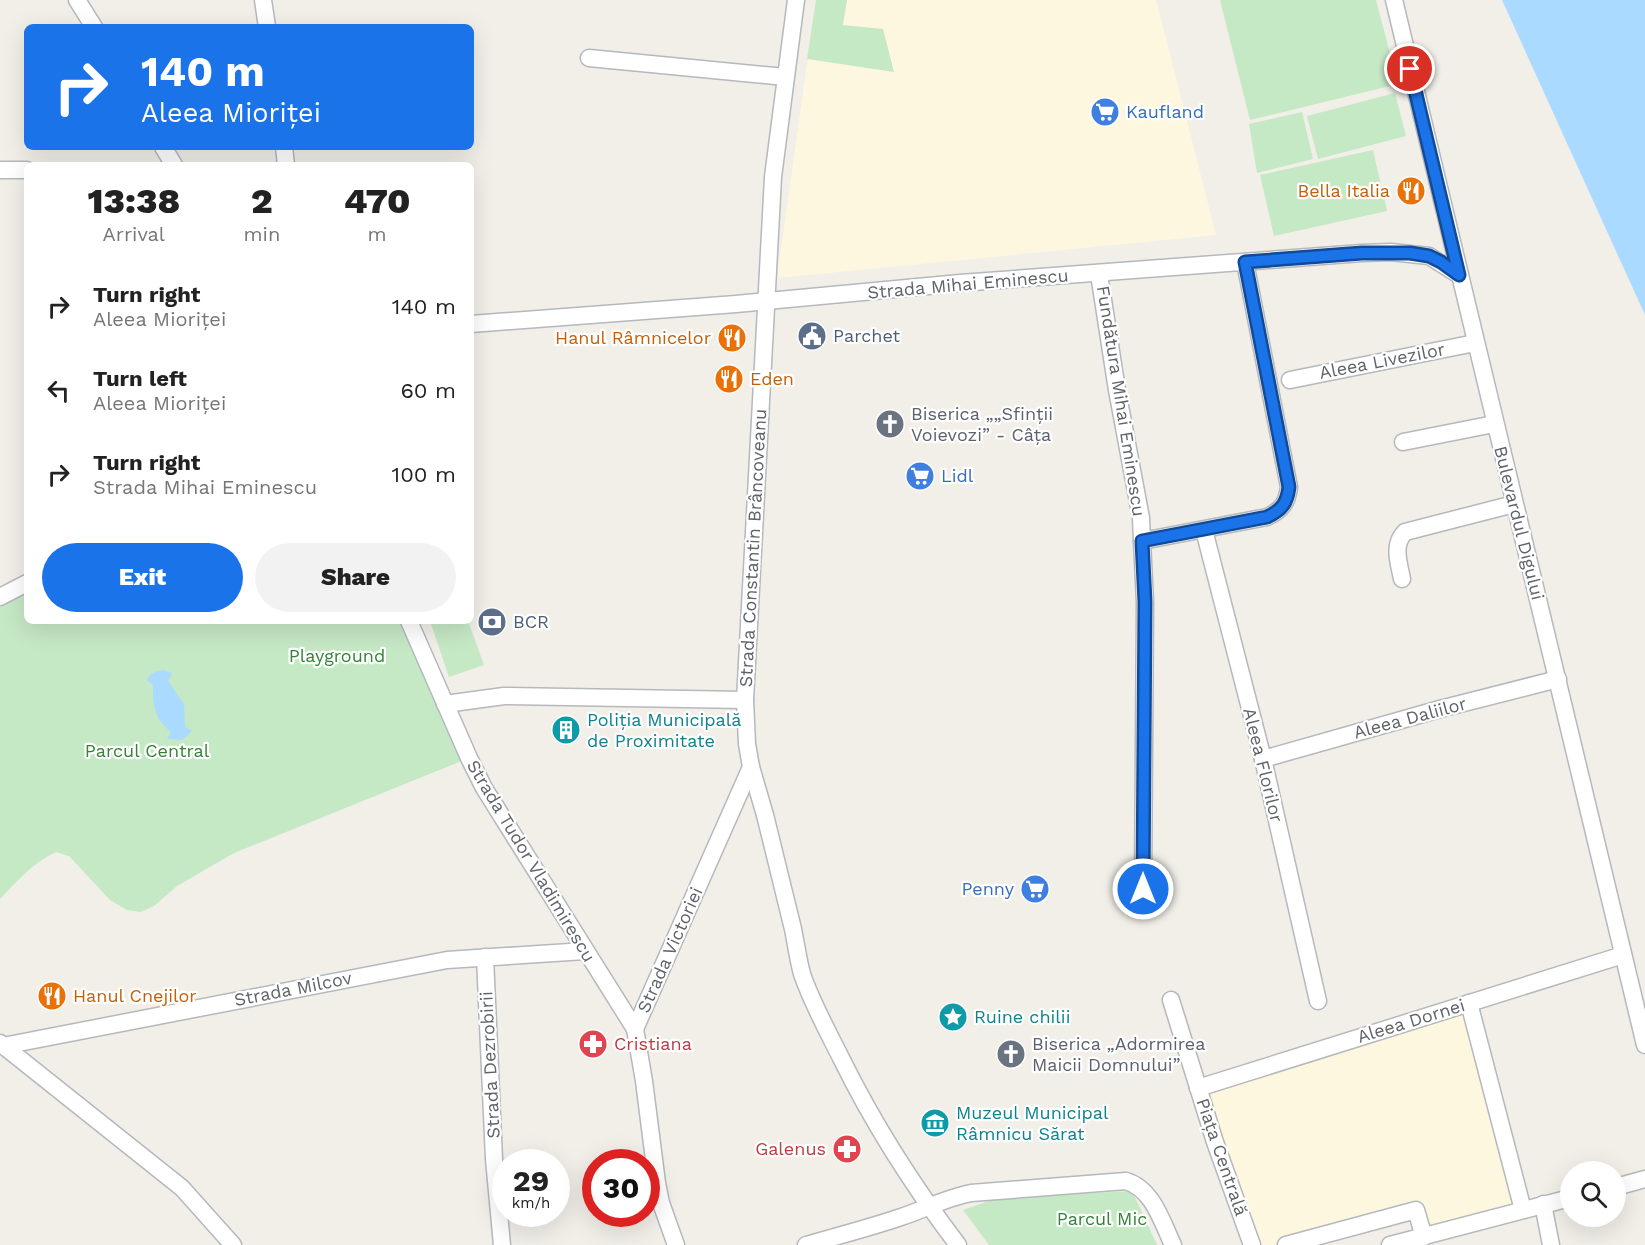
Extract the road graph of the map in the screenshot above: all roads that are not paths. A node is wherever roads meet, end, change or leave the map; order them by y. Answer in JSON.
{"nodes":[{"id":1,"x":77,"y":0,"type":"edge"},
{"id":2,"x":796,"y":0,"type":"edge"},
{"id":3,"x":1394,"y":0,"type":"edge"},
{"id":4,"x":266,"y":1,"type":"edge"},
{"id":5,"x":92,"y":24,"type":"edge"},
{"id":6,"x":267,"y":24,"type":"edge"},
{"id":7,"x":589,"y":58,"type":"dead end"},
{"id":8,"x":785,"y":76,"type":"junction"},
{"id":9,"x":0,"y":170,"type":"edge"},
{"id":10,"x":24,"y":170,"type":"edge"},
{"id":11,"x":1245,"y":262,"type":"junction"},
{"id":12,"x":1099,"y":273,"type":"junction"},
{"id":13,"x":1459,"y":275,"type":"junction"},
{"id":14,"x":765,"y":301,"type":"junction"},
{"id":15,"x":474,"y":324,"type":"edge"},
{"id":16,"x":1475,"y":343,"type":"junction"},
{"id":17,"x":1290,"y":380,"type":"dead end"},
{"id":18,"x":1494,"y":424,"type":"junction"},
{"id":19,"x":1403,"y":442,"type":"dead end"},
{"id":20,"x":1514,"y":504,"type":"junction"},
{"id":21,"x":1204,"y":530,"type":"junction"},
{"id":22,"x":1142,"y":541,"type":"junction"},
{"id":23,"x":1402,"y":579,"type":"dead end"},
{"id":24,"x":24,"y":585,"type":"edge"},
{"id":25,"x":0,"y":597,"type":"edge"},
{"id":26,"x":410,"y":624,"type":"edge"},
{"id":27,"x":1558,"y":679,"type":"junction"},
{"id":28,"x":745,"y":700,"type":"junction"},
{"id":29,"x":445,"y":704,"type":"junction"},
{"id":30,"x":1263,"y":759,"type":"junction"},
{"id":31,"x":751,"y":767,"type":"junction"},
{"id":32,"x":1143,"y":889,"type":"dead end"},
{"id":33,"x":585,"y":951,"type":"junction"},
{"id":34,"x":1623,"y":955,"type":"junction"},
{"id":35,"x":484,"y":957,"type":"junction"},
{"id":36,"x":1171,"y":1000,"type":"dead end"},
{"id":37,"x":1318,"y":1001,"type":"dead end"},
{"id":38,"x":1469,"y":1003,"type":"junction"},
{"id":39,"x":635,"y":1029,"type":"junction"},
{"id":40,"x":2,"y":1044,"type":"edge"},
{"id":41,"x":1645,"y":1045,"type":"edge"},
{"id":42,"x":1198,"y":1088,"type":"junction"},
{"id":43,"x":1645,"y":1179,"type":"edge"},
{"id":44,"x":1626,"y":1184,"type":"edge"},
{"id":45,"x":1560,"y":1200,"type":"edge"},
{"id":46,"x":1543,"y":1204,"type":"junction"},
{"id":47,"x":928,"y":1207,"type":"junction"},
{"id":48,"x":1523,"y":1210,"type":"junction"},
{"id":49,"x":1424,"y":1237,"type":"junction"},
{"id":50,"x":233,"y":1245,"type":"edge"},
{"id":51,"x":502,"y":1245,"type":"edge"},
{"id":52,"x":676,"y":1245,"type":"edge"},
{"id":53,"x":806,"y":1245,"type":"edge"},
{"id":54,"x":958,"y":1245,"type":"edge"},
{"id":55,"x":1173,"y":1245,"type":"edge"},
{"id":56,"x":1252,"y":1245,"type":"edge"},
{"id":57,"x":1286,"y":1245,"type":"edge"},
{"id":58,"x":1390,"y":1245,"type":"edge"},
{"id":59,"x":1551,"y":1245,"type":"edge"}],
"edges":[{"from":1,"to":5,"type":"street"},
{"from":2,"to":8,"type":"street","name":"Strada Constantin Brâncoveanu"},
{"from":3,"to":13,"type":"street","name":"Bulevardul Digului"},
{"from":4,"to":6,"type":"street"},
{"from":7,"to":8,"type":"street"},
{"from":8,"to":14,"type":"street","name":"Strada Constantin Brâncoveanu"},
{"from":9,"to":10,"type":"street"},
{"from":11,"to":12,"type":"street","name":"Strada Mihai Eminescu"},
{"from":11,"to":13,"type":"street","name":"Strada Mihai Eminescu"},
{"from":11,"to":21,"type":"street"},
{"from":12,"to":14,"type":"street","name":"Strada Mihai Eminescu"},
{"from":12,"to":22,"type":"street","name":"Fundătura Mihai Eminescu"},
{"from":13,"to":16,"type":"street","name":"Bulevardul Digului"},
{"from":14,"to":15,"type":"street","name":"Strada Mihai Eminescu"},
{"from":14,"to":28,"type":"street","name":"Strada Constantin Brâncoveanu"},
{"from":16,"to":17,"type":"street","name":"Aleea Livezilor"},
{"from":16,"to":18,"type":"street","name":"Bulevardul Digului"},
{"from":18,"to":19,"type":"street"},
{"from":18,"to":20,"type":"street","name":"Bulevardul Digului"},
{"from":20,"to":23,"type":"street"},
{"from":20,"to":27,"type":"street","name":"Bulevardul Digului"},
{"from":21,"to":22,"type":"street"},
{"from":21,"to":30,"type":"street","name":"Aleea Florilor"},
{"from":22,"to":32,"type":"street","name":"Fundătura Mihai Eminescu"},
{"from":24,"to":25,"type":"street"},
{"from":26,"to":29,"type":"street","name":"Strada Tudor Vladimirescu"},
{"from":27,"to":30,"type":"street","name":"Aleea Daliilor"},
{"from":27,"to":34,"type":"street","name":"Bulevardul Digului"},
{"from":28,"to":29,"type":"street"},
{"from":28,"to":31,"type":"street","name":"Strada Constantin Brâncoveanu"},
{"from":29,"to":33,"type":"street","name":"Strada Tudor Vladimirescu"},
{"from":30,"to":37,"type":"street","name":"Aleea Florilor"},
{"from":31,"to":39,"type":"street","name":"Strada Victoriei"},
{"from":31,"to":47,"type":"street","name":"Strada Constantin Brâncoveanu"},
{"from":33,"to":35,"type":"street","name":"Strada Milcov"},
{"from":33,"to":39,"type":"street","name":"Strada Tudor Vladimirescu"},
{"from":34,"to":38,"type":"street","name":"Aleea Dornei"},
{"from":34,"to":41,"type":"street","name":"Bulevardul Digului"},
{"from":35,"to":40,"type":"street","name":"Strada Milcov"},
{"from":35,"to":51,"type":"street","name":"Strada Dezrobirii"},
{"from":36,"to":42,"type":"street","name":"Piața Centrală"},
{"from":38,"to":42,"type":"street","name":"Aleea Dornei"},
{"from":38,"to":48,"type":"street"},
{"from":39,"to":52,"type":"street","name":"Strada Victoriei"},
{"from":40,"to":50,"type":"street"},
{"from":42,"to":56,"type":"street","name":"Piața Centrală"},
{"from":43,"to":44,"type":"street"},
{"from":45,"to":46,"type":"street"},
{"from":46,"to":48,"type":"street"},
{"from":46,"to":59,"type":"street"},
{"from":47,"to":53,"type":"street"},
{"from":47,"to":54,"type":"street","name":"Strada Constantin Brâncoveanu"},
{"from":47,"to":55,"type":"street"},
{"from":48,"to":49,"type":"street"},
{"from":49,"to":57,"type":"street"},
{"from":49,"to":58,"type":"street"}]}
